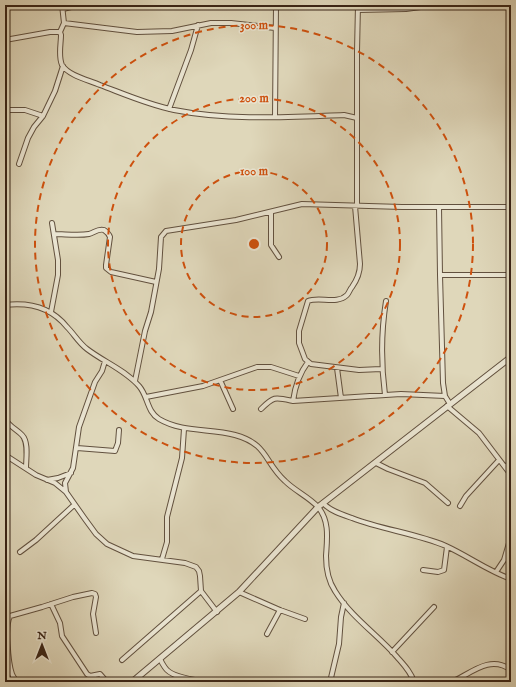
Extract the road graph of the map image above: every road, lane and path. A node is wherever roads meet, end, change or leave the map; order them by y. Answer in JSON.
{"nodes":[{"id":1,"x":79,"y":5,"type":"edge"},
{"id":2,"x":276,"y":5,"type":"edge"},
{"id":3,"x":435,"y":5,"type":"edge"},
{"id":4,"x":62,"y":7,"type":"edge"},
{"id":5,"x":358,"y":7,"type":"edge"},
{"id":6,"x":64,"y":23,"type":"junction"},
{"id":7,"x":198,"y":25,"type":"junction"},
{"id":8,"x":275,"y":28,"type":"junction"},
{"id":9,"x":60,"y":32,"type":"junction"},
{"id":10,"x":5,"y":40,"type":"edge"},
{"id":11,"x":63,"y":66,"type":"junction"},
{"id":12,"x":169,"y":109,"type":"junction"},
{"id":13,"x":5,"y":110,"type":"edge"},
{"id":14,"x":357,"y":111,"type":"junction"},
{"id":15,"x":344,"y":115,"type":"junction"},
{"id":16,"x":43,"y":116,"type":"junction"},
{"id":17,"x":275,"y":117,"type":"junction"},
{"id":18,"x":357,"y":118,"type":"junction"},
{"id":19,"x":19,"y":164,"type":"dead end"},
{"id":20,"x":356,"y":206,"type":"junction"},
{"id":21,"x":440,"y":207,"type":"junction"},
{"id":22,"x":511,"y":207,"type":"edge"},
{"id":23,"x":271,"y":212,"type":"junction"},
{"id":24,"x":52,"y":223,"type":"dead end"},
{"id":25,"x":54,"y":234,"type":"junction"},
{"id":26,"x":279,"y":257,"type":"dead end"},
{"id":27,"x":440,"y":275,"type":"junction"},
{"id":28,"x":511,"y":276,"type":"edge"},
{"id":29,"x":156,"y":282,"type":"junction"},
{"id":30,"x":31,"y":299,"type":"dead end"},
{"id":31,"x":386,"y":301,"type":"dead end"},
{"id":32,"x":5,"y":305,"type":"edge"},
{"id":33,"x":32,"y":305,"type":"junction"},
{"id":34,"x":51,"y":312,"type":"junction"},
{"id":35,"x":511,"y":357,"type":"edge"},
{"id":36,"x":105,"y":361,"type":"junction"},
{"id":37,"x":308,"y":362,"type":"junction"},
{"id":38,"x":337,"y":368,"type":"junction"},
{"id":39,"x":381,"y":369,"type":"junction"},
{"id":40,"x":299,"y":376,"type":"junction"},
{"id":41,"x":220,"y":380,"type":"junction"},
{"id":42,"x":135,"y":381,"type":"junction"},
{"id":43,"x":384,"y":395,"type":"junction"},
{"id":44,"x":445,"y":396,"type":"junction"},
{"id":45,"x":146,"y":397,"type":"junction"},
{"id":46,"x":341,"y":398,"type":"junction"},
{"id":47,"x":293,"y":401,"type":"junction"},
{"id":48,"x":448,"y":405,"type":"junction"},
{"id":49,"x":233,"y":409,"type":"dead end"},
{"id":50,"x":261,"y":409,"type":"dead end"},
{"id":51,"x":5,"y":419,"type":"edge"},
{"id":52,"x":184,"y":429,"type":"junction"},
{"id":53,"x":119,"y":430,"type":"dead end"},
{"id":54,"x":76,"y":448,"type":"junction"},
{"id":55,"x":5,"y":455,"type":"edge"},
{"id":56,"x":498,"y":460,"type":"junction"},
{"id":57,"x":511,"y":462,"type":"edge"},
{"id":58,"x":376,"y":463,"type":"junction"},
{"id":59,"x":505,"y":467,"type":"junction"},
{"id":60,"x":26,"y":468,"type":"junction"},
{"id":61,"x":71,"y":473,"type":"junction"},
{"id":62,"x":511,"y":475,"type":"edge"},
{"id":63,"x":47,"y":480,"type":"junction"},
{"id":64,"x":66,"y":492,"type":"junction"},
{"id":65,"x":448,"y":503,"type":"dead end"},
{"id":66,"x":74,"y":505,"type":"junction"},
{"id":67,"x":320,"y":505,"type":"junction"},
{"id":68,"x":460,"y":506,"type":"dead end"},
{"id":69,"x":509,"y":543,"type":"dead end"},
{"id":70,"x":447,"y":547,"type":"junction"},
{"id":71,"x":20,"y":552,"type":"dead end"},
{"id":72,"x":162,"y":559,"type":"junction"},
{"id":73,"x":423,"y":570,"type":"dead end"},
{"id":74,"x":496,"y":572,"type":"junction"},
{"id":75,"x":511,"y":579,"type":"edge"},
{"id":76,"x":201,"y":591,"type":"junction"},
{"id":77,"x":239,"y":592,"type":"junction"},
{"id":78,"x":51,"y":604,"type":"junction"},
{"id":79,"x":344,"y":604,"type":"junction"},
{"id":80,"x":434,"y":607,"type":"dead end"},
{"id":81,"x":280,"y":610,"type":"junction"},
{"id":82,"x":217,"y":612,"type":"junction"},
{"id":83,"x":305,"y":619,"type":"dead end"},
{"id":84,"x":96,"y":633,"type":"dead end"},
{"id":85,"x":267,"y":634,"type":"dead end"},
{"id":86,"x":7,"y":650,"type":"edge"},
{"id":87,"x":392,"y":652,"type":"junction"},
{"id":88,"x":160,"y":659,"type":"junction"},
{"id":89,"x":122,"y":660,"type":"dead end"},
{"id":90,"x":511,"y":670,"type":"edge"},
{"id":91,"x":17,"y":682,"type":"edge"},
{"id":92,"x":106,"y":682,"type":"edge"},
{"id":93,"x":133,"y":682,"type":"edge"},
{"id":94,"x":207,"y":682,"type":"edge"},
{"id":95,"x":330,"y":682,"type":"edge"},
{"id":96,"x":414,"y":682,"type":"edge"},
{"id":97,"x":452,"y":682,"type":"edge"}],
"edges":[{"from":1,"to":4,"type":"street"},
{"from":2,"to":8,"type":"street"},
{"from":3,"to":5,"type":"street"},
{"from":4,"to":6,"type":"street"},
{"from":5,"to":14,"type":"street"},
{"from":6,"to":7,"type":"street"},
{"from":6,"to":9,"type":"street"},
{"from":7,"to":8,"type":"street"},
{"from":7,"to":12,"type":"street"},
{"from":8,"to":17,"type":"street"},
{"from":9,"to":10,"type":"street"},
{"from":9,"to":11,"type":"street"},
{"from":11,"to":12,"type":"street"},
{"from":11,"to":16,"type":"street"},
{"from":12,"to":17,"type":"street"},
{"from":13,"to":16,"type":"street"},
{"from":14,"to":15,"type":"street"},
{"from":14,"to":18,"type":"street"},
{"from":15,"to":17,"type":"street"},
{"from":15,"to":18,"type":"street"},
{"from":16,"to":19,"type":"street"},
{"from":18,"to":20,"type":"street"},
{"from":20,"to":21,"type":"street"},
{"from":20,"to":23,"type":"street"},
{"from":20,"to":37,"type":"street"},
{"from":21,"to":22,"type":"street"},
{"from":21,"to":27,"type":"street"},
{"from":23,"to":26,"type":"street"},
{"from":23,"to":29,"type":"street"},
{"from":24,"to":25,"type":"street"},
{"from":25,"to":29,"type":"street"},
{"from":25,"to":34,"type":"street"},
{"from":27,"to":28,"type":"street"},
{"from":27,"to":44,"type":"street"},
{"from":29,"to":42,"type":"street"},
{"from":30,"to":33,"type":"street"},
{"from":31,"to":39,"type":"street"},
{"from":32,"to":33,"type":"street"},
{"from":33,"to":34,"type":"street"},
{"from":34,"to":36,"type":"street"},
{"from":35,"to":48,"type":"street"},
{"from":36,"to":42,"type":"street"},
{"from":36,"to":54,"type":"street"},
{"from":37,"to":38,"type":"street"},
{"from":37,"to":40,"type":"street"},
{"from":38,"to":39,"type":"street"},
{"from":38,"to":46,"type":"street"},
{"from":39,"to":43,"type":"street"},
{"from":40,"to":41,"type":"street"},
{"from":40,"to":47,"type":"street"},
{"from":41,"to":45,"type":"street"},
{"from":41,"to":49,"type":"street"},
{"from":42,"to":45,"type":"street"},
{"from":43,"to":44,"type":"street"},
{"from":43,"to":46,"type":"street"},
{"from":44,"to":48,"type":"street"},
{"from":45,"to":52,"type":"street"},
{"from":46,"to":47,"type":"street"},
{"from":47,"to":50,"type":"street"},
{"from":48,"to":56,"type":"street"},
{"from":48,"to":58,"type":"street"},
{"from":51,"to":60,"type":"street"},
{"from":52,"to":67,"type":"street"},
{"from":52,"to":72,"type":"street"},
{"from":53,"to":54,"type":"street"},
{"from":54,"to":61,"type":"street"},
{"from":55,"to":60,"type":"street"},
{"from":56,"to":59,"type":"street"},
{"from":56,"to":68,"type":"street"},
{"from":57,"to":59,"type":"street"},
{"from":58,"to":65,"type":"street"},
{"from":58,"to":67,"type":"street"},
{"from":59,"to":62,"type":"street"},
{"from":60,"to":63,"type":"street"},
{"from":61,"to":63,"type":"street"},
{"from":61,"to":64,"type":"street"},
{"from":63,"to":64,"type":"street"},
{"from":64,"to":66,"type":"street"},
{"from":66,"to":71,"type":"street"},
{"from":66,"to":72,"type":"street"},
{"from":67,"to":70,"type":"street"},
{"from":67,"to":77,"type":"street"},
{"from":67,"to":79,"type":"street"},
{"from":69,"to":74,"type":"street"},
{"from":70,"to":73,"type":"street"},
{"from":70,"to":74,"type":"street"},
{"from":72,"to":76,"type":"street"},
{"from":74,"to":75,"type":"street"},
{"from":76,"to":82,"type":"street"},
{"from":76,"to":89,"type":"street"},
{"from":77,"to":81,"type":"street"},
{"from":77,"to":82,"type":"street"},
{"from":78,"to":84,"type":"street"},
{"from":78,"to":86,"type":"street"},
{"from":78,"to":92,"type":"street"},
{"from":79,"to":87,"type":"street"},
{"from":79,"to":95,"type":"street"},
{"from":80,"to":87,"type":"street"},
{"from":81,"to":83,"type":"street"},
{"from":81,"to":85,"type":"street"},
{"from":82,"to":88,"type":"street"},
{"from":86,"to":91,"type":"street"},
{"from":87,"to":96,"type":"street"},
{"from":88,"to":93,"type":"street"},
{"from":88,"to":94,"type":"street"},
{"from":90,"to":97,"type":"street"}]}
